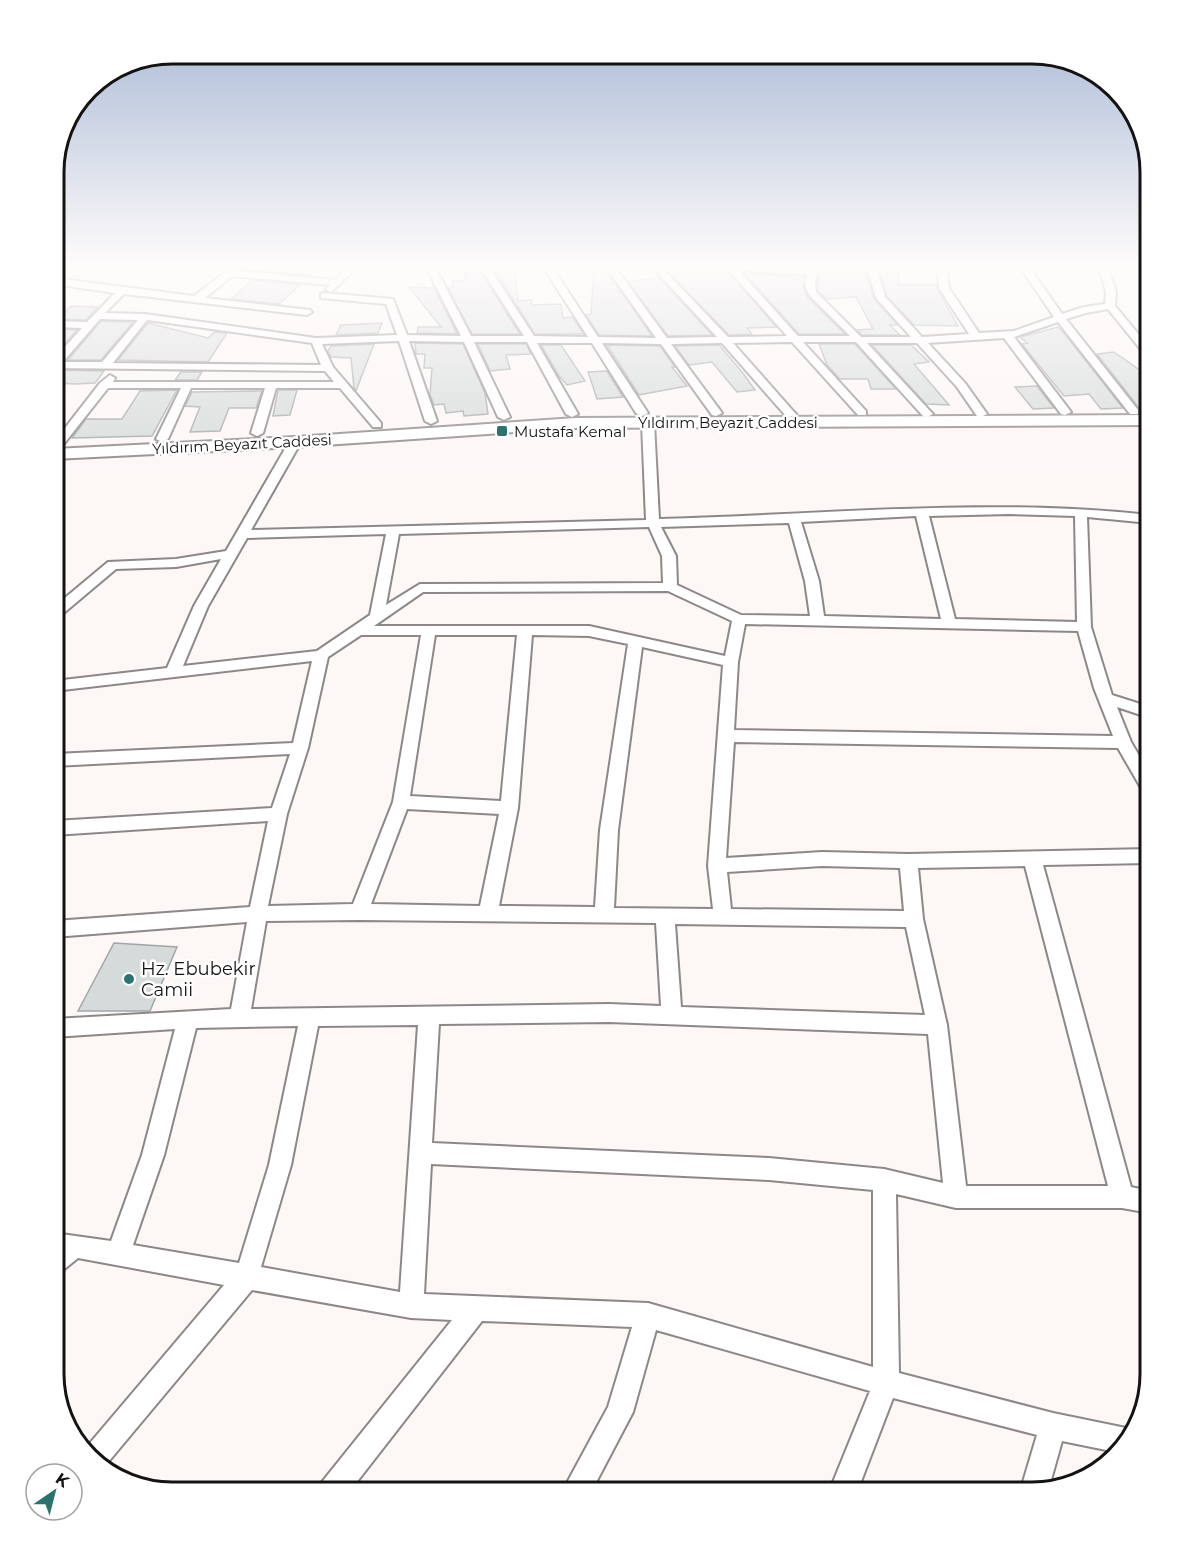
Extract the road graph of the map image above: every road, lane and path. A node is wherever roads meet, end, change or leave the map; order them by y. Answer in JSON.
{"nodes":[{"id":1,"x":76,"y":339,"type":"edge"},
{"id":2,"x":127,"y":339,"type":"edge"},
{"id":3,"x":304,"y":339,"type":"edge"},
{"id":4,"x":370,"y":339,"type":"edge"},
{"id":5,"x":404,"y":339,"type":"edge"},
{"id":6,"x":468,"y":339,"type":"edge"},
{"id":7,"x":477,"y":339,"type":"edge"},
{"id":8,"x":785,"y":339,"type":"edge"},
{"id":9,"x":796,"y":339,"type":"edge"},
{"id":10,"x":805,"y":339,"type":"edge"},
{"id":11,"x":945,"y":339,"type":"edge"},
{"id":12,"x":1010,"y":339,"type":"edge"},
{"id":13,"x":1079,"y":339,"type":"edge"},
{"id":14,"x":531,"y":340,"type":"junction"},
{"id":15,"x":724,"y":340,"type":"junction"},
{"id":16,"x":859,"y":340,"type":"junction"},
{"id":17,"x":921,"y":340,"type":"junction"},
{"id":18,"x":316,"y":341,"type":"junction"},
{"id":19,"x":594,"y":341,"type":"junction"},
{"id":20,"x":664,"y":341,"type":"junction"},
{"id":21,"x":65,"y":353,"type":"edge"},
{"id":22,"x":65,"y":365,"type":"edge"},
{"id":23,"x":105,"y":365,"type":"junction"},
{"id":24,"x":120,"y":365,"type":"junction"},
{"id":25,"x":328,"y":368,"type":"junction"},
{"id":26,"x":104,"y":385,"type":"junction"},
{"id":27,"x":342,"y":385,"type":"junction"},
{"id":28,"x":187,"y":386,"type":"junction"},
{"id":29,"x":271,"y":386,"type":"junction"},
{"id":30,"x":1140,"y":409,"type":"edge"},
{"id":31,"x":1140,"y":411,"type":"edge"},
{"id":32,"x":1065,"y":412,"type":"junction"},
{"id":33,"x":716,"y":413,"type":"junction"},
{"id":34,"x":862,"y":413,"type":"junction"},
{"id":35,"x":572,"y":414,"type":"junction"},
{"id":36,"x":790,"y":414,"type":"junction"},
{"id":37,"x":927,"y":414,"type":"junction"},
{"id":38,"x":981,"y":414,"type":"junction"},
{"id":39,"x":504,"y":417,"type":"junction"},
{"id":40,"x":645,"y":418,"type":"junction"},
{"id":41,"x":1140,"y":420,"type":"edge"},
{"id":42,"x":431,"y":421,"type":"junction"},
{"id":43,"x":377,"y":425,"type":"junction"},
{"id":44,"x":257,"y":433,"type":"junction"},
{"id":45,"x":65,"y":435,"type":"edge"},
{"id":46,"x":162,"y":439,"type":"junction"},
{"id":47,"x":295,"y":442,"type":"junction"},
{"id":48,"x":65,"y":445,"type":"edge"},
{"id":49,"x":65,"y":446,"type":"edge"},
{"id":50,"x":922,"y":513,"type":"junction"},
{"id":51,"x":1081,"y":513,"type":"junction"},
{"id":52,"x":1140,"y":518,"type":"edge"},
{"id":53,"x":794,"y":519,"type":"junction"},
{"id":54,"x":653,"y":523,"type":"junction"},
{"id":55,"x":394,"y":529,"type":"junction"},
{"id":56,"x":242,"y":534,"type":"junction"},
{"id":57,"x":230,"y":555,"type":"junction"},
{"id":58,"x":670,"y":587,"type":"junction"},
{"id":59,"x":65,"y":605,"type":"edge"},
{"id":60,"x":377,"y":617,"type":"junction"},
{"id":61,"x":739,"y":619,"type":"junction"},
{"id":62,"x":818,"y":621,"type":"junction"},
{"id":63,"x":949,"y":624,"type":"junction"},
{"id":64,"x":1084,"y":627,"type":"junction"},
{"id":65,"x":358,"y":630,"type":"junction"},
{"id":66,"x":429,"y":630,"type":"junction"},
{"id":67,"x":525,"y":631,"type":"junction"},
{"id":68,"x":636,"y":641,"type":"junction"},
{"id":69,"x":321,"y":655,"type":"junction"},
{"id":70,"x":731,"y":662,"type":"junction"},
{"id":71,"x":173,"y":672,"type":"junction"},
{"id":72,"x":65,"y":685,"type":"edge"},
{"id":73,"x":1106,"y":698,"type":"junction"},
{"id":74,"x":1140,"y":710,"type":"edge"},
{"id":75,"x":726,"y":736,"type":"junction"},
{"id":76,"x":1123,"y":742,"type":"junction"},
{"id":77,"x":300,"y":748,"type":"junction"},
{"id":78,"x":65,"y":759,"type":"edge"},
{"id":79,"x":1140,"y":772,"type":"edge"},
{"id":80,"x":401,"y":802,"type":"junction"},
{"id":81,"x":510,"y":808,"type":"junction"},
{"id":82,"x":278,"y":814,"type":"junction"},
{"id":83,"x":64,"y":827,"type":"edge"},
{"id":84,"x":1140,"y":856,"type":"edge"},
{"id":85,"x":1032,"y":858,"type":"junction"},
{"id":86,"x":908,"y":861,"type":"junction"},
{"id":87,"x":717,"y":866,"type":"junction"},
{"id":88,"x":359,"y":912,"type":"junction"},
{"id":89,"x":256,"y":914,"type":"junction"},
{"id":90,"x":488,"y":914,"type":"junction"},
{"id":91,"x":604,"y":915,"type":"junction"},
{"id":92,"x":665,"y":916,"type":"junction"},
{"id":93,"x":723,"y":916,"type":"junction"},
{"id":94,"x":914,"y":919,"type":"junction"},
{"id":95,"x":64,"y":928,"type":"edge"},
{"id":96,"x":429,"y":1016,"type":"junction"},
{"id":97,"x":672,"y":1016,"type":"junction"},
{"id":98,"x":310,"y":1017,"type":"junction"},
{"id":99,"x":239,"y":1018,"type":"junction"},
{"id":100,"x":188,"y":1019,"type":"junction"},
{"id":101,"x":937,"y":1025,"type":"junction"},
{"id":102,"x":64,"y":1027,"type":"edge"},
{"id":103,"x":419,"y":1154,"type":"junction"},
{"id":104,"x":884,"y":1180,"type":"junction"},
{"id":105,"x":956,"y":1197,"type":"junction"},
{"id":106,"x":1122,"y":1197,"type":"junction"},
{"id":107,"x":1140,"y":1200,"type":"edge"},
{"id":108,"x":64,"y":1246,"type":"edge"},
{"id":109,"x":118,"y":1255,"type":"junction"},
{"id":110,"x":246,"y":1278,"type":"junction"},
{"id":111,"x":411,"y":1306,"type":"junction"},
{"id":112,"x":476,"y":1309,"type":"junction"},
{"id":113,"x":648,"y":1315,"type":"junction"},
{"id":114,"x":886,"y":1383,"type":"junction"},
{"id":115,"x":1053,"y":1426,"type":"junction"},
{"id":116,"x":1116,"y":1440,"type":"edge"},
{"id":117,"x":99,"y":1453,"type":"edge"},
{"id":118,"x":340,"y":1482,"type":"edge"},
{"id":119,"x":582,"y":1482,"type":"edge"},
{"id":120,"x":847,"y":1482,"type":"edge"},
{"id":121,"x":1037,"y":1482,"type":"edge"}],
"edges":[{"from":1,"to":21,"type":"street"},
{"from":2,"to":23,"type":"street"},
{"from":3,"to":18,"type":"street"},
{"from":4,"to":18,"type":"street"},
{"from":5,"to":42,"type":"street"},
{"from":6,"to":39,"type":"street"},
{"from":7,"to":14,"type":"street"},
{"from":8,"to":15,"type":"street"},
{"from":9,"to":34,"type":"street"},
{"from":10,"to":16,"type":"street"},
{"from":11,"to":17,"type":"street"},
{"from":12,"to":32,"type":"street"},
{"from":13,"to":30,"type":"street"},
{"from":14,"to":19,"type":"street"},
{"from":14,"to":35,"type":"street"},
{"from":15,"to":20,"type":"street"},
{"from":15,"to":36,"type":"street"},
{"from":16,"to":17,"type":"street"},
{"from":16,"to":37,"type":"street"},
{"from":17,"to":38,"type":"street"},
{"from":18,"to":25,"type":"street"},
{"from":19,"to":20,"type":"street"},
{"from":19,"to":40,"type":"street"},
{"from":20,"to":33,"type":"street"},
{"from":22,"to":23,"type":"street"},
{"from":23,"to":24,"type":"street"},
{"from":24,"to":25,"type":"street"},
{"from":24,"to":26,"type":"street"},
{"from":25,"to":27,"type":"street"},
{"from":26,"to":28,"type":"street"},
{"from":26,"to":45,"type":"street"},
{"from":27,"to":29,"type":"street"},
{"from":27,"to":43,"type":"street"},
{"from":28,"to":29,"type":"street"},
{"from":28,"to":46,"type":"street"},
{"from":29,"to":44,"type":"street"},
{"from":31,"to":32,"type":"main road"},
{"from":32,"to":38,"type":"main road"},
{"from":33,"to":36,"type":"main road"},
{"from":33,"to":40,"type":"main road"},
{"from":34,"to":36,"type":"main road"},
{"from":34,"to":37,"type":"main road"},
{"from":35,"to":39,"type":"main road"},
{"from":35,"to":40,"type":"main road"},
{"from":37,"to":38,"type":"main road"},
{"from":39,"to":42,"type":"main road"},
{"from":40,"to":41,"type":"main road","name":"Yıldırım Beyazıt Caddesi"},
{"from":40,"to":47,"type":"main road","name":"Yıldırım Beyazıt Caddesi"},
{"from":40,"to":54,"type":"street"},
{"from":42,"to":43,"type":"main road"},
{"from":43,"to":44,"type":"main road"},
{"from":44,"to":46,"type":"main road"},
{"from":46,"to":48,"type":"main road"},
{"from":47,"to":49,"type":"main road","name":"Yıldırım Beyazıt Caddesi"},
{"from":47,"to":56,"type":"street"},
{"from":50,"to":51,"type":"street"},
{"from":50,"to":53,"type":"street"},
{"from":50,"to":63,"type":"street"},
{"from":51,"to":52,"type":"street"},
{"from":51,"to":64,"type":"street"},
{"from":53,"to":54,"type":"street"},
{"from":53,"to":62,"type":"street"},
{"from":54,"to":55,"type":"street"},
{"from":54,"to":58,"type":"street"},
{"from":55,"to":56,"type":"street"},
{"from":55,"to":60,"type":"street"},
{"from":56,"to":57,"type":"street"},
{"from":57,"to":59,"type":"street"},
{"from":57,"to":71,"type":"street"},
{"from":58,"to":60,"type":"street"},
{"from":58,"to":61,"type":"street"},
{"from":60,"to":65,"type":"street"},
{"from":61,"to":62,"type":"street"},
{"from":61,"to":70,"type":"street"},
{"from":62,"to":63,"type":"street"},
{"from":63,"to":64,"type":"street"},
{"from":64,"to":73,"type":"street"},
{"from":65,"to":66,"type":"street"},
{"from":65,"to":69,"type":"street"},
{"from":66,"to":67,"type":"street"},
{"from":66,"to":80,"type":"street"},
{"from":67,"to":68,"type":"street"},
{"from":67,"to":81,"type":"street"},
{"from":68,"to":70,"type":"street"},
{"from":68,"to":91,"type":"street"},
{"from":69,"to":71,"type":"street"},
{"from":69,"to":77,"type":"street"},
{"from":70,"to":75,"type":"street"},
{"from":71,"to":72,"type":"street"},
{"from":73,"to":74,"type":"street"},
{"from":73,"to":76,"type":"street"},
{"from":75,"to":76,"type":"street"},
{"from":75,"to":87,"type":"street"},
{"from":76,"to":79,"type":"street"},
{"from":77,"to":78,"type":"street"},
{"from":77,"to":82,"type":"street"},
{"from":80,"to":81,"type":"street"},
{"from":80,"to":88,"type":"street"},
{"from":81,"to":90,"type":"street"},
{"from":82,"to":83,"type":"street"},
{"from":82,"to":89,"type":"street"},
{"from":84,"to":85,"type":"street"},
{"from":85,"to":86,"type":"street"},
{"from":85,"to":106,"type":"street"},
{"from":86,"to":87,"type":"street"},
{"from":86,"to":94,"type":"street"},
{"from":87,"to":93,"type":"street"},
{"from":88,"to":89,"type":"street"},
{"from":88,"to":90,"type":"street"},
{"from":89,"to":95,"type":"street"},
{"from":89,"to":99,"type":"street"},
{"from":90,"to":91,"type":"street"},
{"from":91,"to":92,"type":"street"},
{"from":92,"to":93,"type":"street"},
{"from":92,"to":97,"type":"street"},
{"from":93,"to":94,"type":"street"},
{"from":94,"to":101,"type":"street"},
{"from":96,"to":97,"type":"street"},
{"from":96,"to":98,"type":"street"},
{"from":96,"to":103,"type":"street"},
{"from":97,"to":101,"type":"street"},
{"from":98,"to":99,"type":"street"},
{"from":98,"to":110,"type":"street"},
{"from":99,"to":100,"type":"street"},
{"from":100,"to":102,"type":"street"},
{"from":100,"to":109,"type":"street"},
{"from":101,"to":105,"type":"street"},
{"from":103,"to":104,"type":"street"},
{"from":103,"to":111,"type":"street"},
{"from":104,"to":105,"type":"street"},
{"from":104,"to":114,"type":"street"},
{"from":105,"to":106,"type":"street"},
{"from":106,"to":107,"type":"street"},
{"from":108,"to":109,"type":"street"},
{"from":109,"to":110,"type":"street"},
{"from":110,"to":111,"type":"street"},
{"from":110,"to":117,"type":"street"},
{"from":111,"to":112,"type":"street"},
{"from":112,"to":113,"type":"street"},
{"from":112,"to":118,"type":"street"},
{"from":113,"to":114,"type":"street"},
{"from":113,"to":119,"type":"street"},
{"from":114,"to":115,"type":"street"},
{"from":114,"to":120,"type":"street"},
{"from":115,"to":116,"type":"street"},
{"from":115,"to":121,"type":"street"}]}
